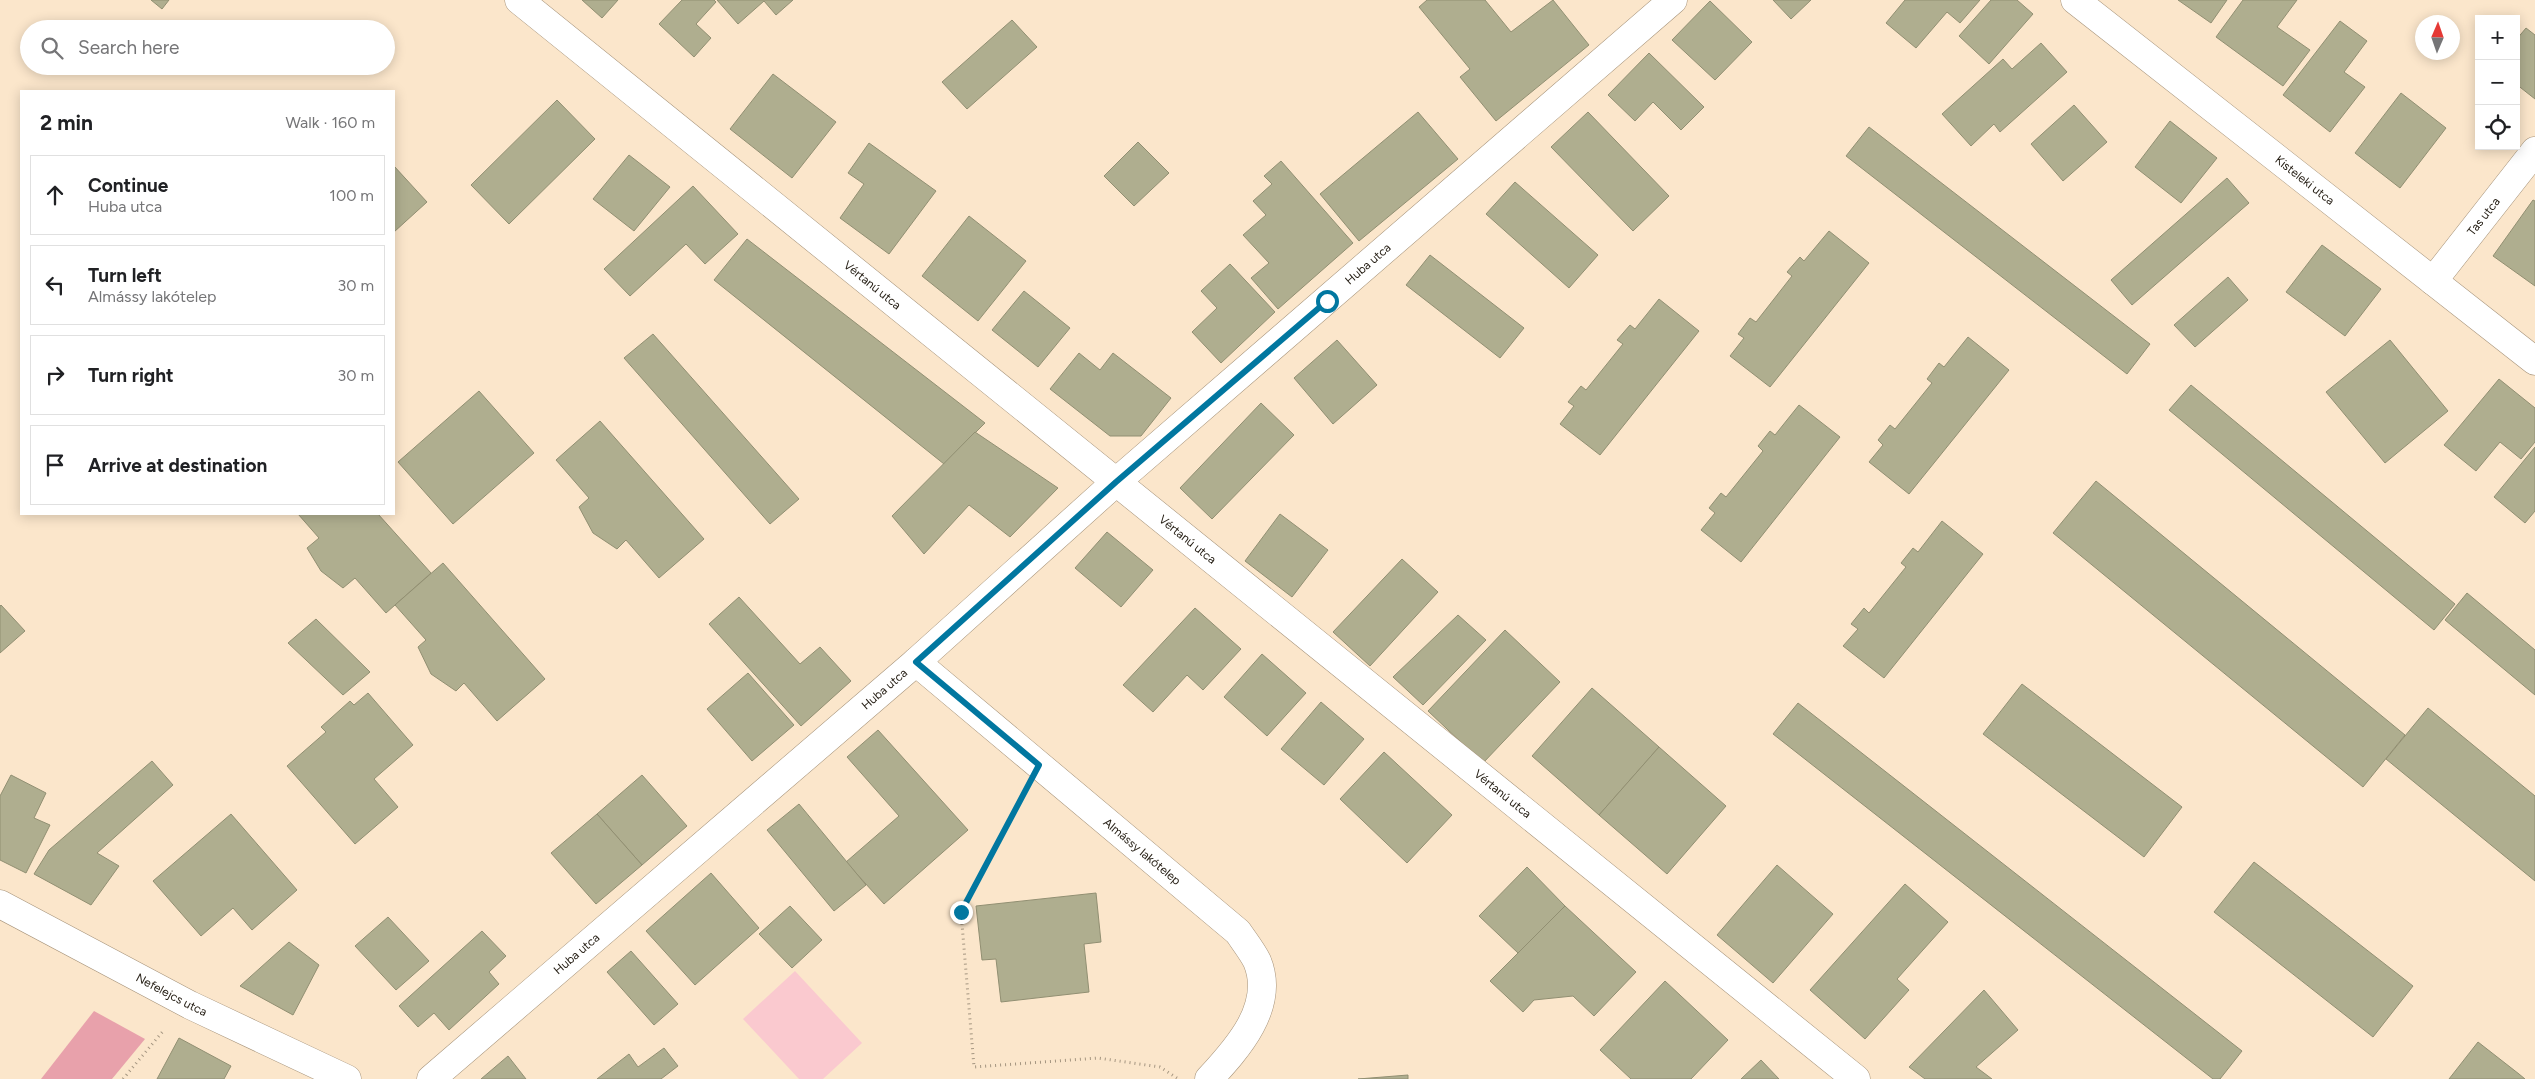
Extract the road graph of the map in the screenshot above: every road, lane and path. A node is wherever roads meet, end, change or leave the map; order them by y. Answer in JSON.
{"nodes":[{"id":1,"x":519,"y":0,"type":"edge"},
{"id":2,"x":1673,"y":0,"type":"edge"},
{"id":3,"x":2075,"y":0,"type":"edge"},
{"id":4,"x":2535,"y":152,"type":"edge"},
{"id":5,"x":2433,"y":281,"type":"junction"},
{"id":6,"x":2535,"y":361,"type":"edge"},
{"id":7,"x":1116,"y":482,"type":"junction"},
{"id":8,"x":916,"y":662,"type":"junction"},
{"id":9,"x":1039,"y":765,"type":"junction"},
{"id":10,"x":0,"y":904,"type":"edge"},
{"id":11,"x":190,"y":1005,"type":"junction"},
{"id":12,"x":123,"y":1079,"type":"edge"},
{"id":13,"x":347,"y":1079,"type":"edge"},
{"id":14,"x":430,"y":1079,"type":"edge"},
{"id":15,"x":1179,"y":1079,"type":"edge"},
{"id":16,"x":1209,"y":1079,"type":"edge"},
{"id":17,"x":1856,"y":1079,"type":"edge"}],
"edges":[{"from":1,"to":7,"type":"street","name":"Vértanú utca"},
{"from":2,"to":7,"type":"street","name":"Huba utca"},
{"from":3,"to":5,"type":"street","name":"Kisteleki utca"},
{"from":4,"to":5,"type":"street","name":"Tas utca"},
{"from":5,"to":6,"type":"street","name":"Kisteleki utca"},
{"from":7,"to":8,"type":"street","name":"Huba utca"},
{"from":7,"to":17,"type":"street","name":"Vértanú utca"},
{"from":8,"to":9,"type":"street","name":"Almássy lakótelep"},
{"from":8,"to":14,"type":"street","name":"Huba utca"},
{"from":9,"to":15,"type":"path"},
{"from":9,"to":16,"type":"street","name":"Almássy lakótelep"},
{"from":10,"to":11,"type":"street","name":"Nefelejcs utca"},
{"from":11,"to":12,"type":"path"},
{"from":11,"to":13,"type":"street","name":"Nefelejcs utca"}]}
